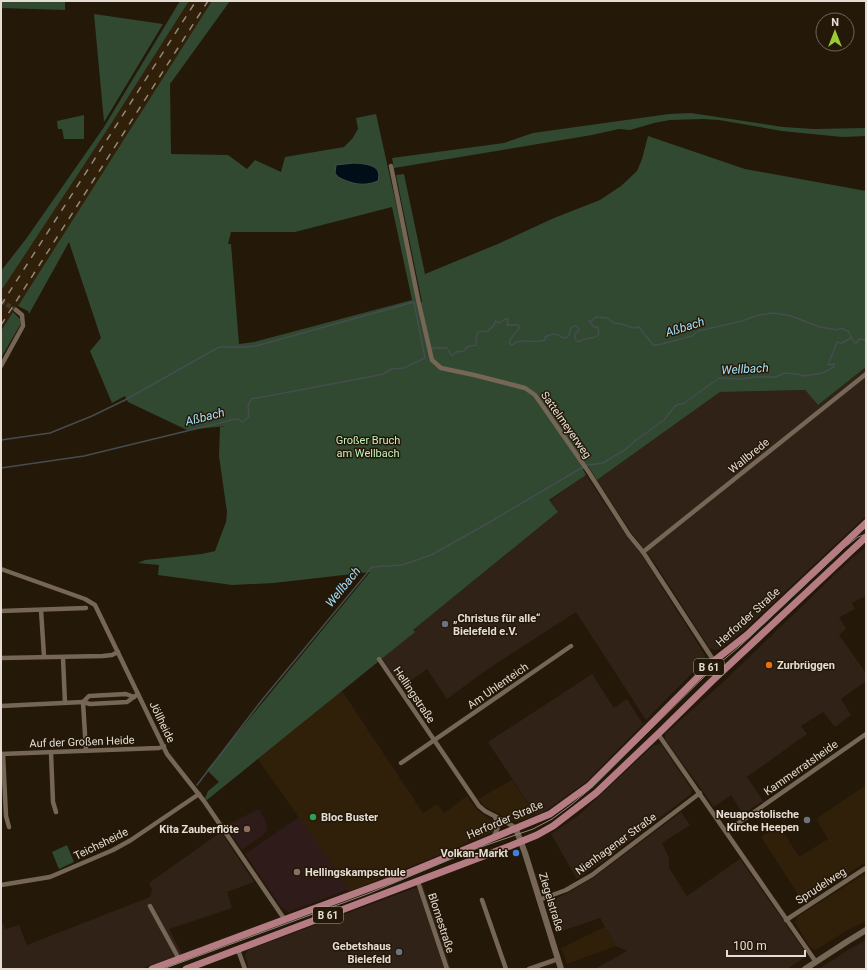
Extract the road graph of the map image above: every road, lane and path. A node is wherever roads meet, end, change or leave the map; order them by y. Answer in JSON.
{"nodes":[{"id":1,"x":391,"y":166,"type":"dead end"},
{"id":2,"x":16,"y":310,"type":"tunnel mouth"},
{"id":3,"x":1,"y":366,"type":"edge"},
{"id":4,"x":866,"y":374,"type":"edge"},
{"id":5,"x":863,"y":526,"type":"edge"},
{"id":6,"x":866,"y":534,"type":"edge"},
{"id":7,"x":866,"y":537,"type":"edge"},
{"id":8,"x":643,"y":552,"type":"junction"},
{"id":9,"x":1,"y":569,"type":"edge"},
{"id":10,"x":86,"y":608,"type":"dead end"},
{"id":11,"x":41,"y":610,"type":"junction"},
{"id":12,"x":1,"y":611,"type":"edge"},
{"id":13,"x":571,"y":646,"type":"dead end"},
{"id":14,"x":118,"y":652,"type":"junction"},
{"id":15,"x":44,"y":656,"type":"junction"},
{"id":16,"x":1,"y":658,"type":"edge"},
{"id":17,"x":63,"y":658,"type":"junction"},
{"id":18,"x":379,"y":659,"type":"dead end"},
{"id":19,"x":714,"y":661,"type":"junction"},
{"id":20,"x":720,"y":674,"type":"junction"},
{"id":21,"x":136,"y":696,"type":"junction"},
{"id":22,"x":83,"y":702,"type":"junction"},
{"id":23,"x":65,"y":703,"type":"junction"},
{"id":24,"x":1,"y":706,"type":"edge"},
{"id":25,"x":658,"y":734,"type":"junction"},
{"id":26,"x":866,"y":734,"type":"edge"},
{"id":27,"x":434,"y":741,"type":"junction"},
{"id":28,"x":164,"y":746,"type":"junction"},
{"id":29,"x":86,"y":752,"type":"junction"},
{"id":30,"x":51,"y":753,"type":"junction"},
{"id":31,"x":2,"y":754,"type":"edge"},
{"id":32,"x":401,"y":763,"type":"dead end"},
{"id":33,"x":700,"y":793,"type":"junction"},
{"id":34,"x":199,"y":794,"type":"junction"},
{"id":35,"x":56,"y":812,"type":"dead end"},
{"id":36,"x":495,"y":816,"type":"junction"},
{"id":37,"x":9,"y":827,"type":"dead end"},
{"id":38,"x":516,"y":829,"type":"junction"},
{"id":39,"x":726,"y":831,"type":"junction"},
{"id":40,"x":493,"y":838,"type":"junction"},
{"id":41,"x":521,"y":842,"type":"junction"},
{"id":42,"x":866,"y":868,"type":"edge"},
{"id":43,"x":418,"y":882,"type":"junction"},
{"id":44,"x":1,"y":885,"type":"edge"},
{"id":45,"x":482,"y":900,"type":"dead end"},
{"id":46,"x":539,"y":900,"type":"junction"},
{"id":47,"x":150,"y":906,"type":"dead end"},
{"id":48,"x":285,"y":920,"type":"junction"},
{"id":49,"x":786,"y":920,"type":"junction"},
{"id":50,"x":866,"y":930,"type":"edge"},
{"id":51,"x":226,"y":942,"type":"junction"},
{"id":52,"x":238,"y":950,"type":"junction"},
{"id":53,"x":179,"y":959,"type":"junction"},
{"id":54,"x":558,"y":959,"type":"junction"},
{"id":55,"x":816,"y":962,"type":"junction"},
{"id":56,"x":152,"y":969,"type":"edge"},
{"id":57,"x":186,"y":969,"type":"edge"},
{"id":58,"x":245,"y":969,"type":"edge"},
{"id":59,"x":447,"y":969,"type":"edge"},
{"id":60,"x":506,"y":969,"type":"edge"},
{"id":61,"x":529,"y":969,"type":"edge"},
{"id":62,"x":561,"y":969,"type":"edge"},
{"id":63,"x":805,"y":969,"type":"edge"}],
"edges":[{"from":1,"to":8,"type":"street","name":"Sattelmeyerweg"},
{"from":2,"to":3,"type":"street"},
{"from":4,"to":8,"type":"street","name":"Wallbrede"},
{"from":5,"to":6,"type":"street"},
{"from":5,"to":19,"type":"main road","name":"Herforder Straße","number":"B 61"},
{"from":7,"to":20,"type":"main road","name":"Herforder Straße","number":"B 61"},
{"from":8,"to":19,"type":"street","name":"Sattelmeyerweg"},
{"from":9,"to":14,"type":"street","name":"Jöllheide"},
{"from":10,"to":11,"type":"street"},
{"from":11,"to":12,"type":"street"},
{"from":11,"to":15,"type":"street"},
{"from":13,"to":27,"type":"street","name":"Am Uhlenteich"},
{"from":14,"to":17,"type":"street"},
{"from":14,"to":21,"type":"street","name":"Jöllheide"},
{"from":15,"to":16,"type":"street"},
{"from":15,"to":17,"type":"street"},
{"from":17,"to":23,"type":"street"},
{"from":18,"to":27,"type":"street","name":"Hellingstraße"},
{"from":19,"to":20,"type":"main road"},
{"from":19,"to":38,"type":"main road","name":"Herforder Straße","number":"B 61"},
{"from":20,"to":25,"type":"main road","name":"Herforder Straße","number":"B 61"},
{"from":21,"to":22,"type":"street"},
{"from":21,"to":22,"type":"street"},
{"from":21,"to":28,"type":"street","name":"Jöllheide"},
{"from":22,"to":23,"type":"street"},
{"from":22,"to":29,"type":"street"},
{"from":23,"to":24,"type":"street"},
{"from":25,"to":33,"type":"street"},
{"from":25,"to":41,"type":"main road","name":"Herforder Straße","number":"B 61"},
{"from":26,"to":39,"type":"street","name":"Kammerratsheide"},
{"from":27,"to":32,"type":"street"},
{"from":27,"to":36,"type":"street","name":"Hellingstraße"},
{"from":28,"to":29,"type":"street","name":"Auf der Großen Heide"},
{"from":28,"to":34,"type":"street","name":"Jöllheide"},
{"from":29,"to":30,"type":"street","name":"Auf der Großen Heide"},
{"from":30,"to":31,"type":"street","name":"Auf der Großen Heide"},
{"from":30,"to":35,"type":"street"},
{"from":31,"to":37,"type":"street"},
{"from":33,"to":39,"type":"street"},
{"from":33,"to":46,"type":"street","name":"Nienhagener Straße"},
{"from":34,"to":44,"type":"street","name":"Teichsheide"},
{"from":34,"to":48,"type":"street","name":"Jöllheide"},
{"from":36,"to":38,"type":"street","name":"Hellingstraße"},
{"from":36,"to":40,"type":"street"},
{"from":38,"to":40,"type":"main road","name":"Herforder Straße","number":"B 61"},
{"from":38,"to":41,"type":"street","name":"Ziegelstraße"},
{"from":39,"to":49,"type":"street"},
{"from":40,"to":48,"type":"main road","name":"Herforder Straße","number":"B 61"},
{"from":41,"to":43,"type":"main road","name":"Herforder Straße","number":"B 61"},
{"from":41,"to":46,"type":"street","name":"Ziegelstraße"},
{"from":42,"to":49,"type":"street","name":"Sprudelweg"},
{"from":43,"to":52,"type":"main road","name":"Herforder Straße","number":"B 61"},
{"from":43,"to":59,"type":"street","name":"Blomestraße"},
{"from":45,"to":60,"type":"street"},
{"from":46,"to":54,"type":"street","name":"Ziegelstraße"},
{"from":47,"to":53,"type":"street"},
{"from":48,"to":51,"type":"main road","name":"Herforder Straße","number":"B 61"},
{"from":49,"to":55,"type":"street"},
{"from":50,"to":55,"type":"street"},
{"from":51,"to":52,"type":"main road"},
{"from":51,"to":53,"type":"main road","name":"Herforder Straße","number":"B 61"},
{"from":52,"to":57,"type":"main road","name":"Herforder Straße","number":"B 61"},
{"from":52,"to":58,"type":"street"},
{"from":53,"to":56,"type":"main road","name":"Herforder Straße","number":"B 61"},
{"from":54,"to":61,"type":"street"},
{"from":54,"to":62,"type":"street","name":"Ziegelstraße"},
{"from":55,"to":63,"type":"street"}]}
